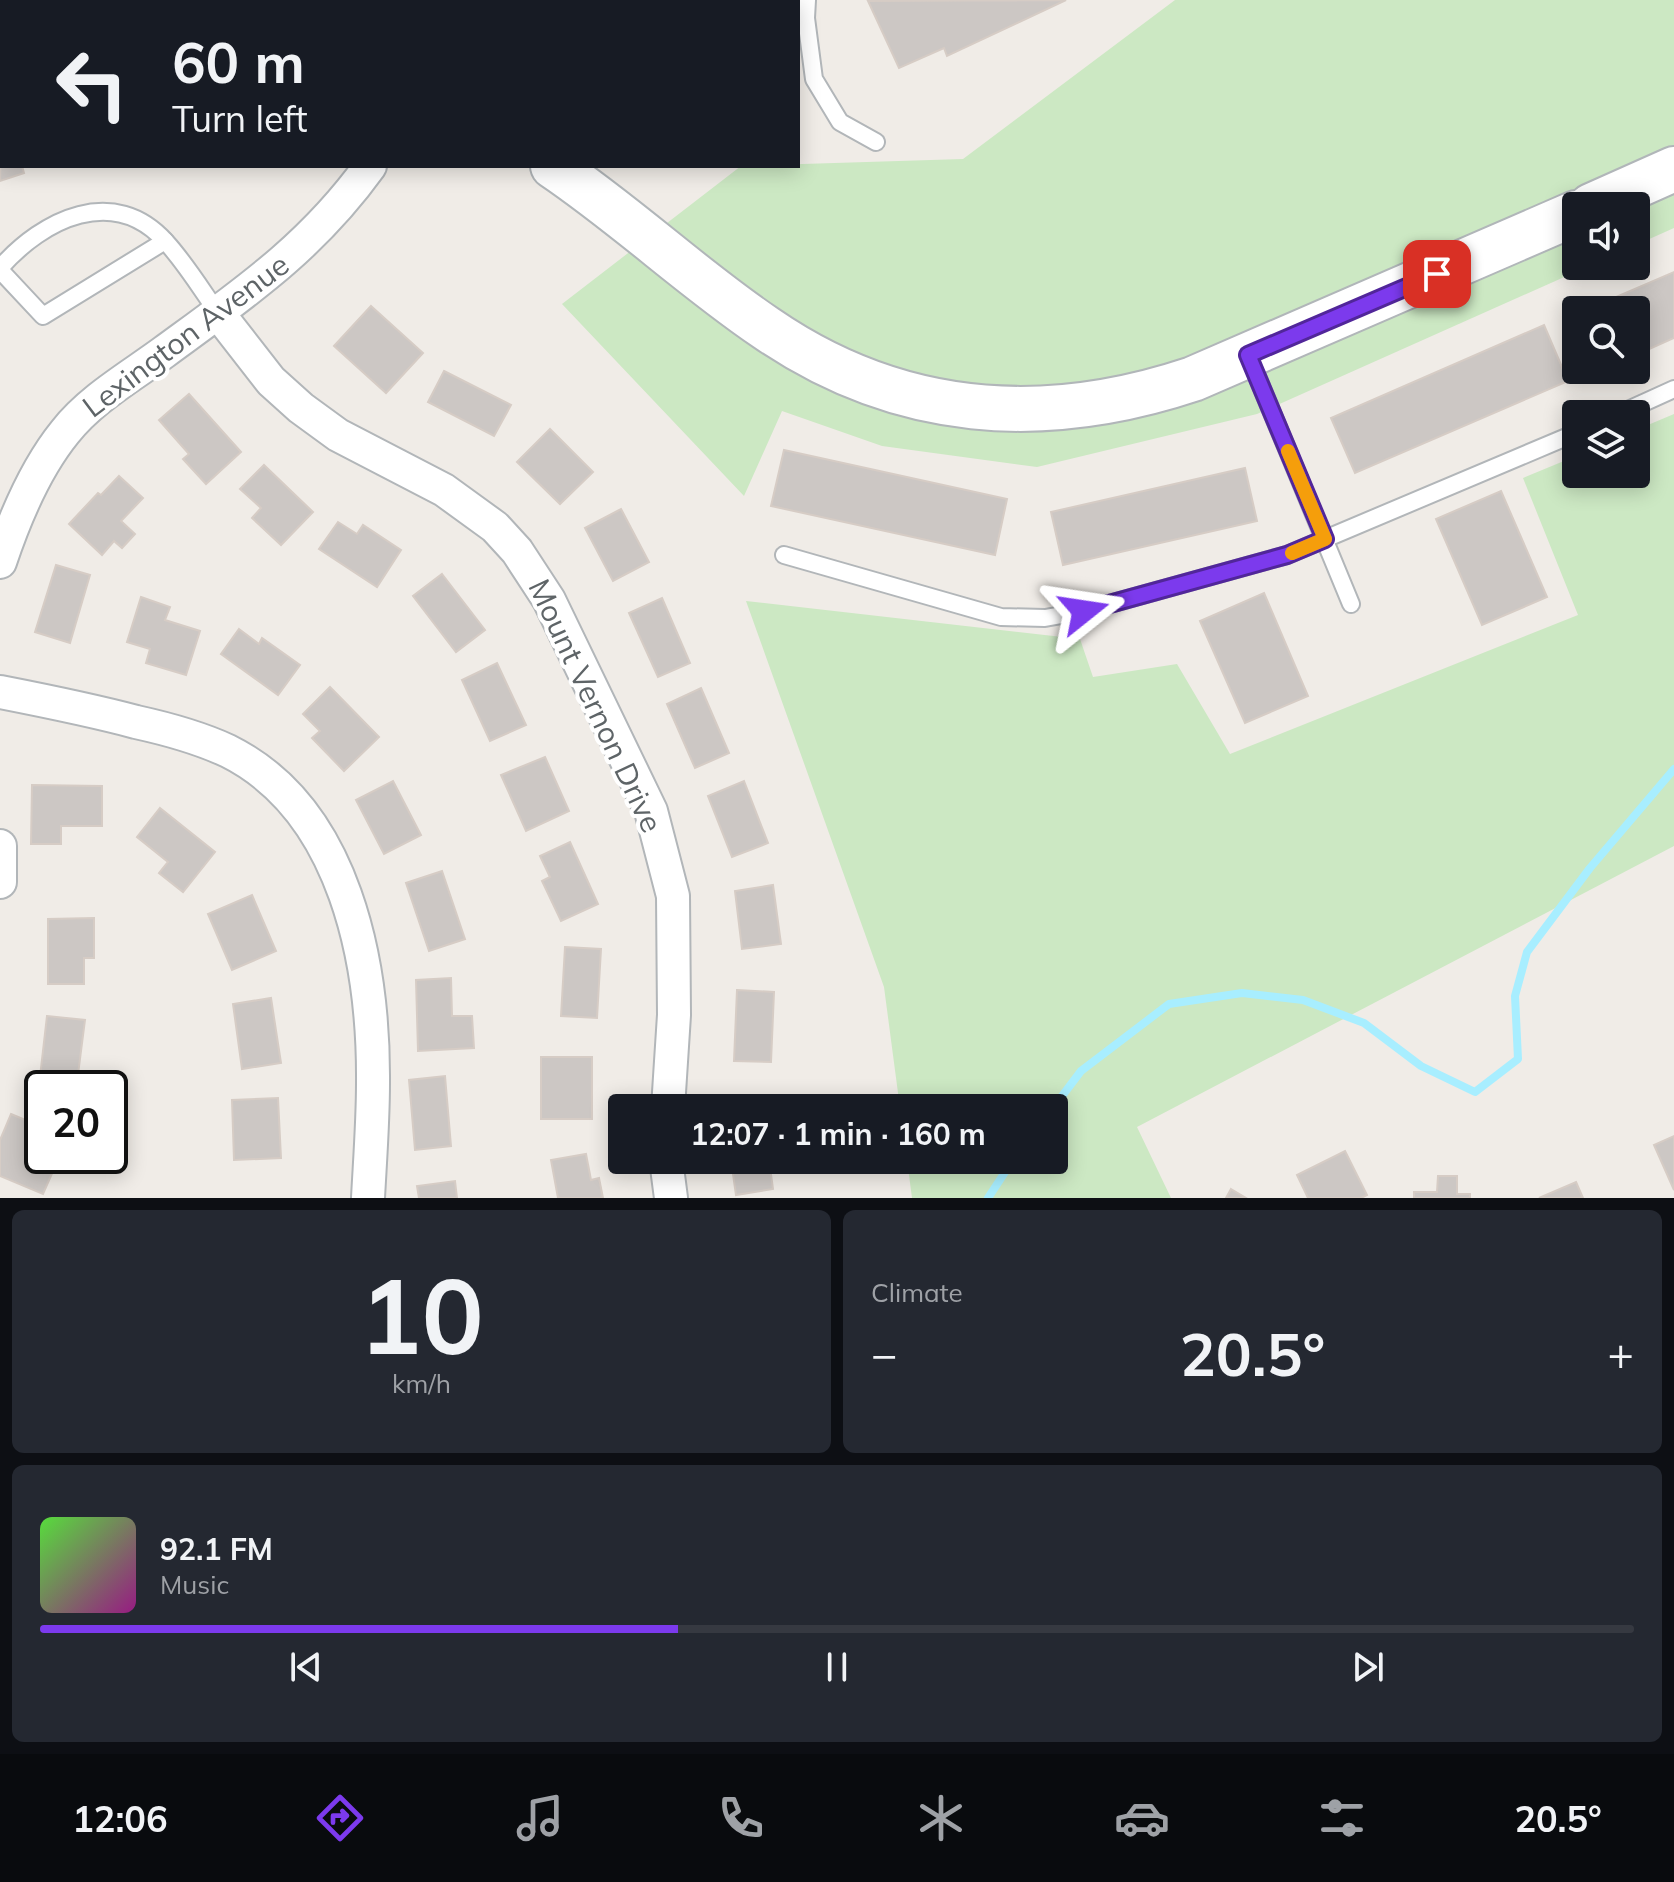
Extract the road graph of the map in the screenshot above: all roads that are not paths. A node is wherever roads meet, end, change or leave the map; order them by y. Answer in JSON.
{"nodes":[{"id":1,"x":807,"y":0,"type":"edge"},
{"id":2,"x":876,"y":142,"type":"dead end"},
{"id":3,"x":368,"y":168,"type":"edge"},
{"id":4,"x":556,"y":168,"type":"edge"},
{"id":5,"x":1674,"y":169,"type":"edge"},
{"id":6,"x":1622,"y":192,"type":"edge"},
{"id":7,"x":1562,"y":219,"type":"edge"},
{"id":8,"x":165,"y":241,"type":"junction"},
{"id":9,"x":0,"y":269,"type":"edge"},
{"id":10,"x":218,"y":313,"type":"junction"},
{"id":11,"x":1248,"y":355,"type":"junction"},
{"id":12,"x":1674,"y":389,"type":"edge"},
{"id":13,"x":1650,"y":400,"type":"edge"},
{"id":14,"x":1562,"y":439,"type":"edge"},
{"id":15,"x":1325,"y":539,"type":"junction"},
{"id":16,"x":784,"y":555,"type":"dead end"},
{"id":17,"x":0,"y":562,"type":"edge"},
{"id":18,"x":1351,"y":604,"type":"dead end"},
{"id":19,"x":0,"y":692,"type":"edge"},
{"id":20,"x":0,"y":846,"type":"edge"},
{"id":21,"x":0,"y":882,"type":"edge"},
{"id":22,"x":669,"y":1094,"type":"edge"},
{"id":23,"x":668,"y":1174,"type":"edge"},
{"id":24,"x":368,"y":1198,"type":"edge"},
{"id":25,"x":671,"y":1198,"type":"edge"}],
"edges":[{"from":1,"to":2,"type":"lane"},
{"from":3,"to":10,"type":"street","name":"Lexington Avenue"},
{"from":4,"to":11,"type":"street"},
{"from":5,"to":6,"type":"street"},
{"from":7,"to":11,"type":"street"},
{"from":8,"to":9,"type":"lane"},
{"from":8,"to":9,"type":"lane"},
{"from":8,"to":10,"type":"lane"},
{"from":10,"to":17,"type":"street","name":"Lexington Avenue"},
{"from":10,"to":22,"type":"street","name":"Mount Vernon Drive"},
{"from":11,"to":15,"type":"lane"},
{"from":12,"to":13,"type":"lane"},
{"from":14,"to":15,"type":"lane"},
{"from":15,"to":16,"type":"lane"},
{"from":15,"to":18,"type":"lane"},
{"from":19,"to":24,"type":"street"},
{"from":20,"to":21,"type":"street"},
{"from":23,"to":25,"type":"street"}]}
